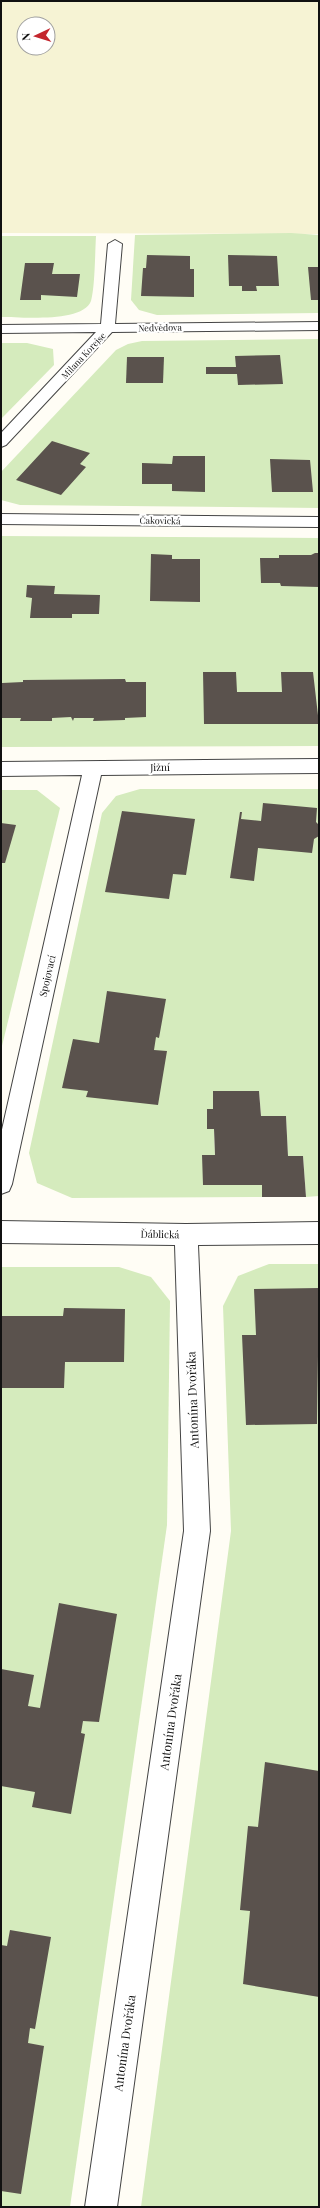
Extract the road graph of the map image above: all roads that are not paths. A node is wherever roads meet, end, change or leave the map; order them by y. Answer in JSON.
{"nodes":[{"id":1,"x":115,"y":244,"type":"dead end"},
{"id":2,"x":319,"y":326,"type":"edge"},
{"id":3,"x":108,"y":328,"type":"junction"},
{"id":4,"x":1,"y":329,"type":"edge"},
{"id":5,"x":1,"y":442,"type":"edge"},
{"id":6,"x":1,"y":519,"type":"edge"},
{"id":7,"x":319,"y":522,"type":"edge"},
{"id":8,"x":319,"y":766,"type":"edge"},
{"id":9,"x":1,"y":768,"type":"edge"},
{"id":10,"x":93,"y":768,"type":"junction"},
{"id":11,"x":1,"y":1184,"type":"edge"},
{"id":12,"x":1,"y":1232,"type":"edge"},
{"id":13,"x":319,"y":1233,"type":"edge"},
{"id":14,"x":186,"y":1235,"type":"junction"},
{"id":15,"x":101,"y":2207,"type":"edge"}],
"edges":[{"from":1,"to":3,"type":"street","name":"Milana Korejse"},
{"from":2,"to":3,"type":"street","name":"Nedvědova"},
{"from":3,"to":4,"type":"street","name":"Nedvědova"},
{"from":3,"to":5,"type":"street","name":"Milana Korejse"},
{"from":6,"to":7,"type":"street","name":"Čakovická"},
{"from":8,"to":10,"type":"street","name":"Jižní"},
{"from":9,"to":10,"type":"street","name":"Jižní"},
{"from":10,"to":11,"type":"street","name":"Spojovací"},
{"from":12,"to":14,"type":"street","name":"Ďáblická"},
{"from":13,"to":14,"type":"street","name":"Ďáblická"},
{"from":14,"to":15,"type":"street","name":"Antonína Dvořáka"}]}
